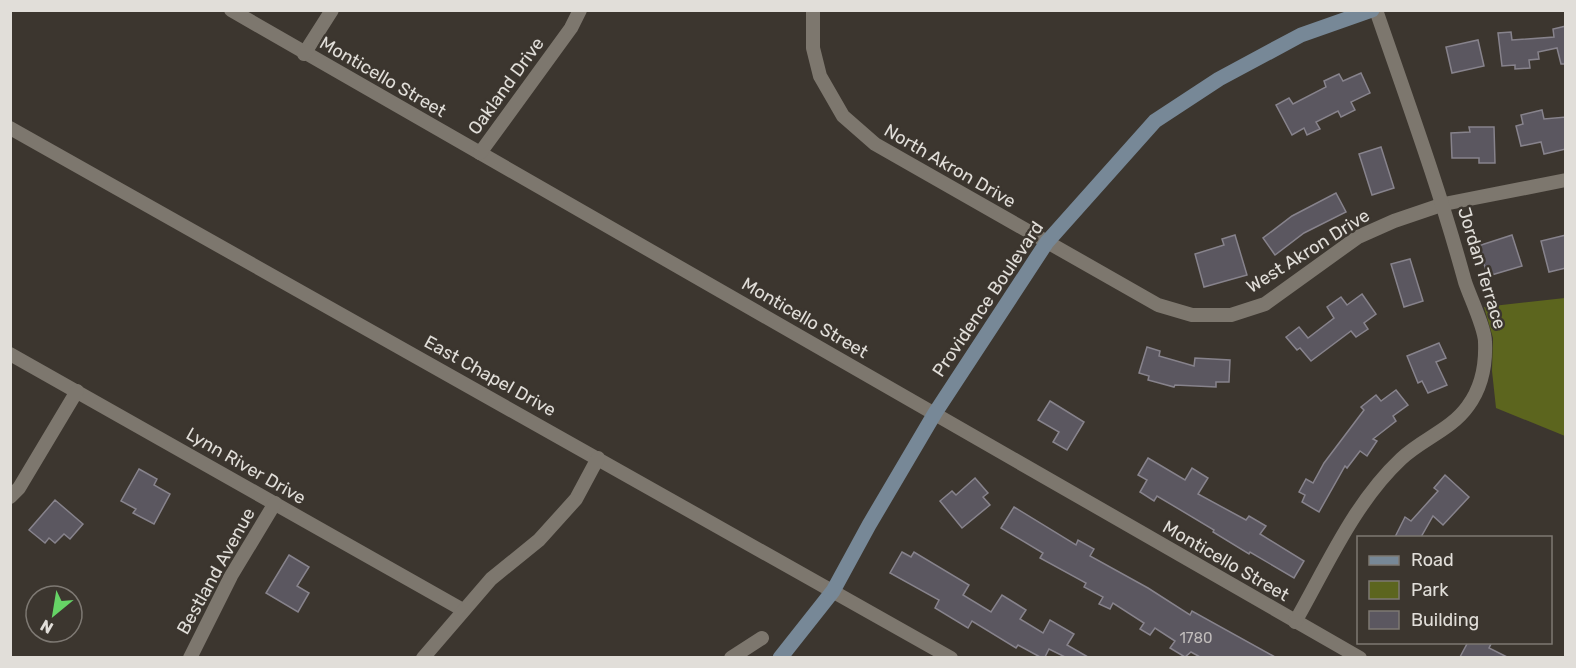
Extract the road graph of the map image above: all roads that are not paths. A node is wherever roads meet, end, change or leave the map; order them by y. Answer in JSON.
{"nodes":[{"id":1,"x":231,"y":10,"type":"edge"},
{"id":2,"x":332,"y":10,"type":"edge"},
{"id":3,"x":580,"y":10,"type":"edge"},
{"id":4,"x":813,"y":10,"type":"edge"},
{"id":5,"x":1374,"y":10,"type":"edge"},
{"id":6,"x":304,"y":54,"type":"junction"},
{"id":7,"x":10,"y":128,"type":"edge"},
{"id":8,"x":480,"y":153,"type":"junction"},
{"id":9,"x":1566,"y":180,"type":"edge"},
{"id":10,"x":1444,"y":204,"type":"junction"},
{"id":11,"x":1047,"y":242,"type":"junction"},
{"id":12,"x":10,"y":354,"type":"edge"},
{"id":13,"x":77,"y":391,"type":"junction"},
{"id":14,"x":935,"y":413,"type":"junction"},
{"id":15,"x":598,"y":458,"type":"junction"},
{"id":16,"x":10,"y":496,"type":"edge"},
{"id":17,"x":275,"y":503,"type":"junction"},
{"id":18,"x":833,"y":591,"type":"junction"},
{"id":19,"x":463,"y":610,"type":"junction"},
{"id":20,"x":1295,"y":622,"type":"junction"},
{"id":21,"x":762,"y":638,"type":"dead end"},
{"id":22,"x":190,"y":657,"type":"edge"},
{"id":23,"x":423,"y":657,"type":"edge"},
{"id":24,"x":731,"y":657,"type":"edge"},
{"id":25,"x":780,"y":657,"type":"edge"},
{"id":26,"x":951,"y":657,"type":"edge"},
{"id":27,"x":1360,"y":657,"type":"edge"}],
"edges":[{"from":1,"to":6,"type":"street","name":"Monticello Street"},
{"from":2,"to":6,"type":"street"},
{"from":3,"to":8,"type":"street","name":"Oakland Drive"},
{"from":4,"to":11,"type":"street","name":"North Akron Drive"},
{"from":5,"to":10,"type":"street","name":"Jordan Terrace"},
{"from":5,"to":11,"type":"main road","name":"Providence Boulevard"},
{"from":6,"to":8,"type":"street","name":"Monticello Street"},
{"from":7,"to":15,"type":"street","name":"East Chapel Drive"},
{"from":8,"to":14,"type":"street","name":"Monticello Street"},
{"from":9,"to":10,"type":"street","name":"West Akron Drive"},
{"from":10,"to":11,"type":"street","name":"West Akron Drive"},
{"from":10,"to":20,"type":"street","name":"Jordan Terrace"},
{"from":11,"to":14,"type":"main road","name":"Providence Boulevard"},
{"from":12,"to":13,"type":"street","name":"Lynn River Drive"},
{"from":13,"to":16,"type":"street"},
{"from":13,"to":17,"type":"street","name":"Lynn River Drive"},
{"from":14,"to":18,"type":"main road","name":"Providence Boulevard"},
{"from":14,"to":20,"type":"street","name":"Monticello Street"},
{"from":15,"to":18,"type":"street","name":"East Chapel Drive"},
{"from":15,"to":19,"type":"street"},
{"from":17,"to":19,"type":"street","name":"Lynn River Drive"},
{"from":17,"to":22,"type":"street","name":"Bestland Avenue"},
{"from":18,"to":25,"type":"main road","name":"Providence Boulevard"},
{"from":18,"to":26,"type":"street","name":"East Chapel Drive"},
{"from":19,"to":23,"type":"street"},
{"from":20,"to":27,"type":"street","name":"Monticello Street"},
{"from":21,"to":24,"type":"street"}]}
